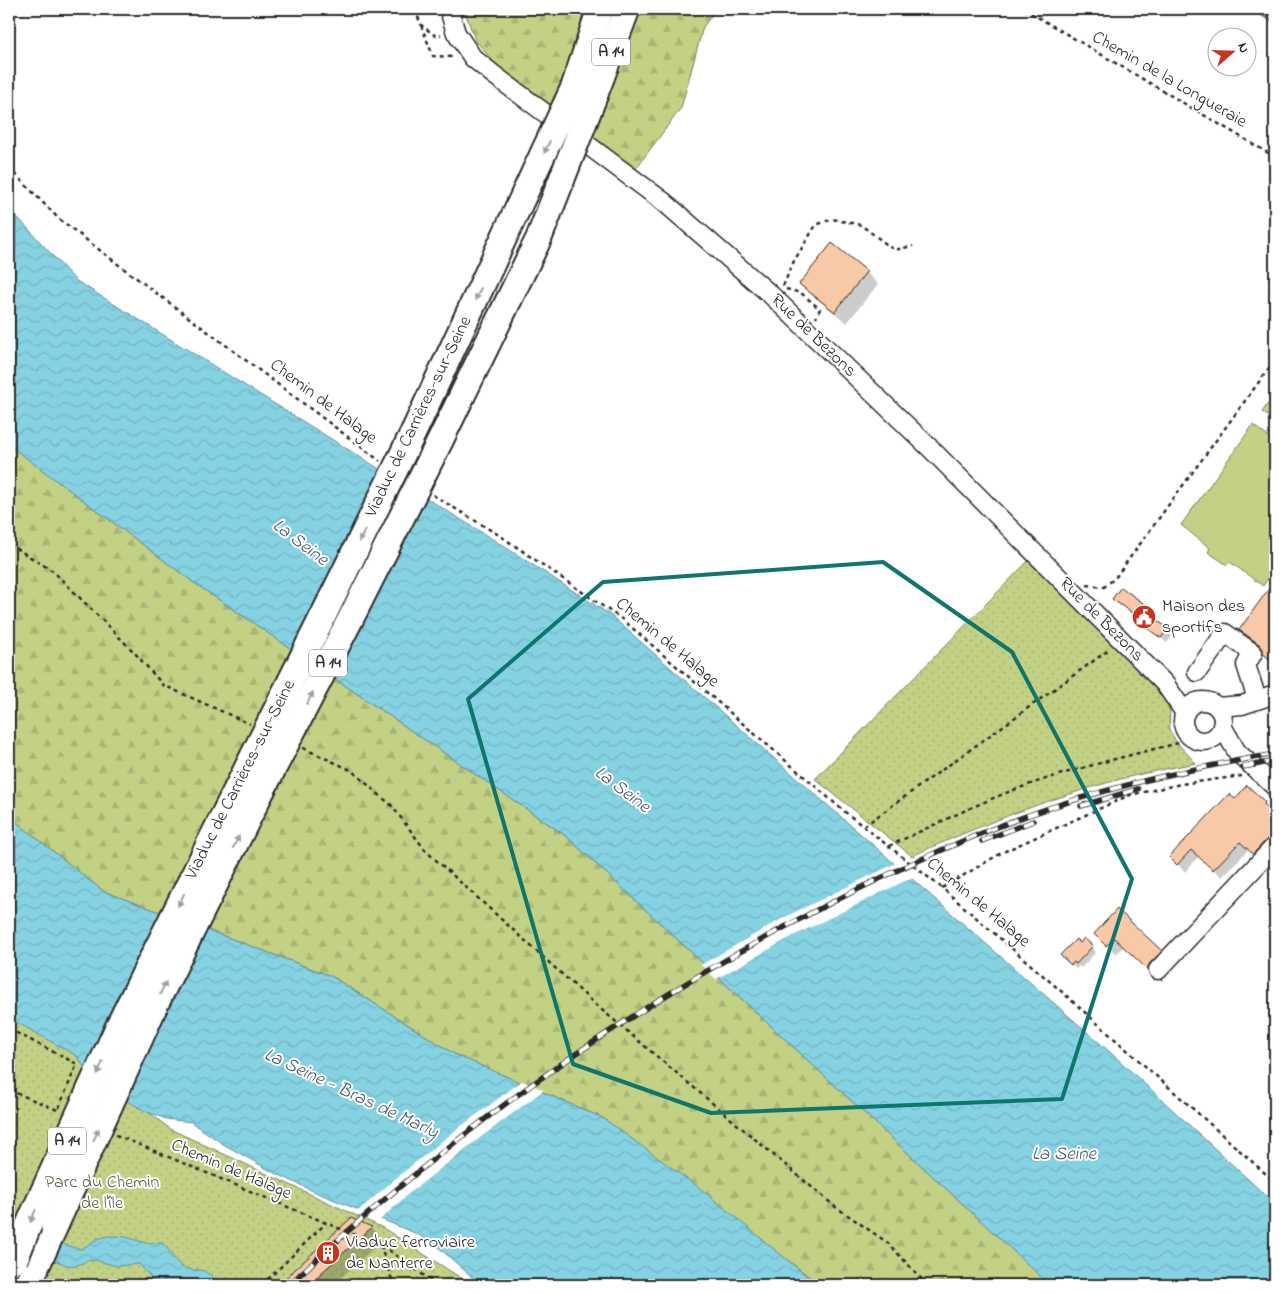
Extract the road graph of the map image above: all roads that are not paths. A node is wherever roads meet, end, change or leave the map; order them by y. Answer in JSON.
{"nodes":[{"id":1,"x":449,"y":9,"type":"edge"},
{"id":2,"x":600,"y":9,"type":"edge"},
{"id":3,"x":627,"y":9,"type":"edge"},
{"id":4,"x":585,"y":91,"type":"junction"},
{"id":5,"x":1196,"y":672,"type":"dead end"},
{"id":6,"x":1275,"y":694,"type":"edge"},
{"id":7,"x":1250,"y":702,"type":"junction"},
{"id":8,"x":1191,"y":708,"type":"junction"},
{"id":9,"x":1221,"y":718,"type":"junction"},
{"id":10,"x":1201,"y":739,"type":"junction"},
{"id":11,"x":1237,"y":752,"type":"junction"},
{"id":12,"x":1275,"y":787,"type":"edge"},
{"id":13,"x":1275,"y":846,"type":"edge"},
{"id":14,"x":1158,"y":970,"type":"dead end"},
{"id":15,"x":12,"y":1266,"type":"edge"},
{"id":16,"x":28,"y":1285,"type":"edge"}],
"edges":[{"from":1,"to":8,"type":"street","name":"Rue de Bezons"},
{"from":2,"to":4,"type":"highway","number":"A 14"},
{"from":3,"to":4,"type":"highway","number":"A 14"},
{"from":4,"to":15,"type":"highway","name":"Viaduc de Carrières-sur-Seine","number":"A 14","one_way":true,"bridge":true},
{"from":16,"to":4,"type":"highway","name":"Viaduc de Carrières-sur-Seine","number":"A 14","one_way":true,"bridge":true},
{"from":5,"to":7,"type":"street"},
{"from":6,"to":7,"type":"street"},
{"from":7,"to":9,"type":"street"},
{"from":8,"to":9,"type":"street","name":"Rue de Bezons"},
{"from":8,"to":10,"type":"street"},
{"from":9,"to":10,"type":"street"},
{"from":9,"to":11,"type":"street"},
{"from":10,"to":11,"type":"street"},
{"from":11,"to":12,"type":"street"},
{"from":13,"to":14,"type":"street"}]}
